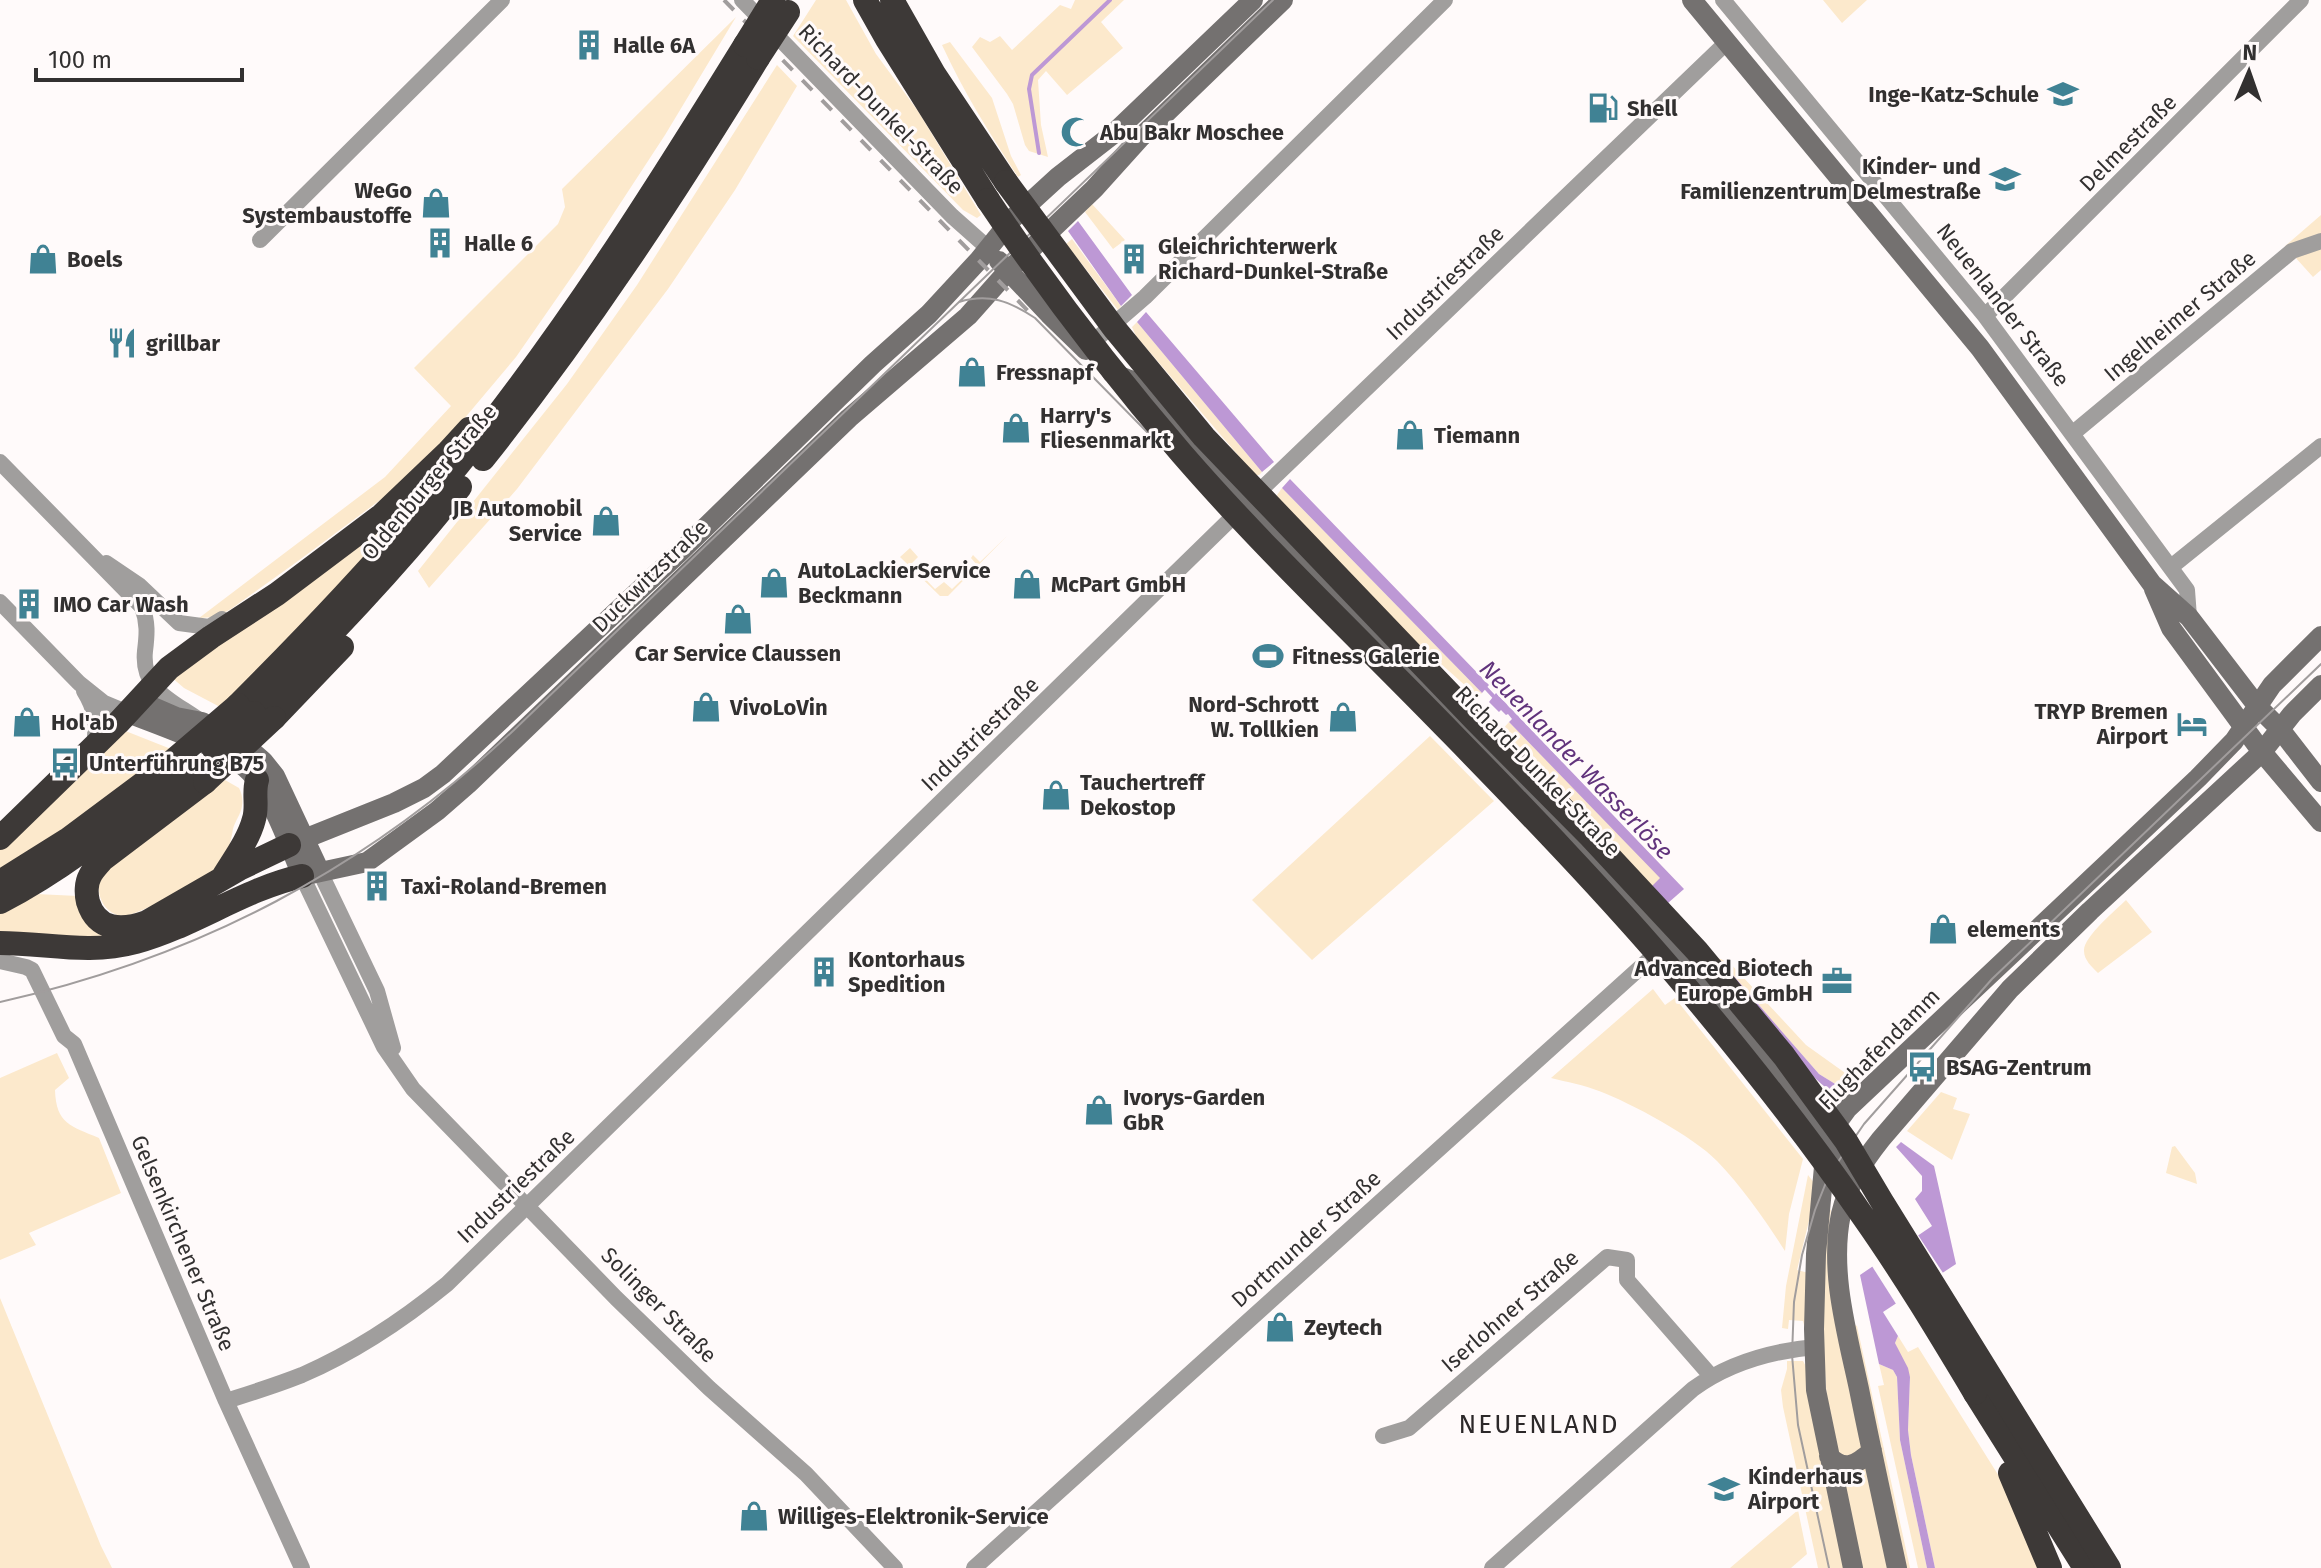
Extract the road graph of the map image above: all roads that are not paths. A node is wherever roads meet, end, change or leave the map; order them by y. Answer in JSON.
{"nodes":[{"id":1,"x":502,"y":0,"type":"edge"},
{"id":2,"x":742,"y":0,"type":"edge"},
{"id":3,"x":865,"y":0,"type":"edge"},
{"id":4,"x":892,"y":0,"type":"edge"},
{"id":5,"x":1253,"y":0,"type":"edge"},
{"id":6,"x":1283,"y":0,"type":"edge"},
{"id":7,"x":1445,"y":0,"type":"edge"},
{"id":8,"x":1692,"y":0,"type":"edge"},
{"id":9,"x":1723,"y":0,"type":"edge"},
{"id":10,"x":2301,"y":0,"type":"edge"},
{"id":11,"x":785,"y":4,"type":"edge"},
{"id":12,"x":1727,"y":42,"type":"junction"},
{"id":13,"x":752,"y":51,"type":"junction"},
{"id":14,"x":260,"y":240,"type":"dead end"},
{"id":15,"x":2321,"y":241,"type":"edge"},
{"id":16,"x":988,"y":248,"type":"junction"},
{"id":17,"x":1008,"y":271,"type":"junction"},
{"id":18,"x":1985,"y":316,"type":"junction"},
{"id":19,"x":1085,"y":349,"type":"junction"},
{"id":20,"x":501,"y":409,"type":"junction"},
{"id":21,"x":2072,"y":434,"type":"junction"},
{"id":22,"x":2321,"y":446,"type":"edge"},
{"id":23,"x":3,"y":462,"type":"edge"},
{"id":24,"x":1247,"y":503,"type":"junction"},
{"id":25,"x":97,"y":559,"type":"junction"},
{"id":26,"x":2171,"y":567,"type":"junction"},
{"id":27,"x":2152,"y":584,"type":"junction"},
{"id":28,"x":277,"y":594,"type":"junction"},
{"id":29,"x":0,"y":602,"type":"edge"},
{"id":30,"x":2189,"y":617,"type":"junction"},
{"id":31,"x":2321,"y":636,"type":"edge"},
{"id":32,"x":79,"y":683,"type":"junction"},
{"id":33,"x":2321,"y":685,"type":"edge"},
{"id":34,"x":140,"y":700,"type":"junction"},
{"id":35,"x":2258,"y":707,"type":"junction"},
{"id":36,"x":255,"y":712,"type":"junction"},
{"id":37,"x":2244,"y":727,"type":"junction"},
{"id":38,"x":2280,"y":729,"type":"junction"},
{"id":39,"x":94,"y":746,"type":"junction"},
{"id":40,"x":2262,"y":752,"type":"junction"},
{"id":41,"x":187,"y":772,"type":"junction"},
{"id":42,"x":257,"y":780,"type":"junction"},
{"id":43,"x":2321,"y":782,"type":"edge"},
{"id":44,"x":2321,"y":822,"type":"edge"},
{"id":45,"x":0,"y":838,"type":"edge"},
{"id":46,"x":298,"y":842,"type":"junction"},
{"id":47,"x":311,"y":874,"type":"junction"},
{"id":48,"x":221,"y":879,"type":"junction"},
{"id":49,"x":0,"y":882,"type":"edge"},
{"id":50,"x":0,"y":902,"type":"edge"},
{"id":51,"x":0,"y":943,"type":"edge"},
{"id":52,"x":1668,"y":943,"type":"junction"},
{"id":53,"x":0,"y":961,"type":"edge"},
{"id":54,"x":1826,"y":1145,"type":"junction"},
{"id":55,"x":1853,"y":1181,"type":"junction"},
{"id":56,"x":528,"y":1206,"type":"junction"},
{"id":57,"x":1815,"y":1347,"type":"junction"},
{"id":58,"x":1711,"y":1376,"type":"junction"},
{"id":59,"x":1975,"y":1393,"type":"junction"},
{"id":60,"x":226,"y":1401,"type":"junction"},
{"id":61,"x":1383,"y":1436,"type":"dead end"},
{"id":62,"x":1872,"y":1451,"type":"junction"},
{"id":63,"x":1829,"y":1456,"type":"junction"},
{"id":64,"x":302,"y":1568,"type":"edge"},
{"id":65,"x":895,"y":1568,"type":"edge"},
{"id":66,"x":974,"y":1568,"type":"edge"},
{"id":67,"x":1492,"y":1568,"type":"edge"},
{"id":68,"x":1853,"y":1568,"type":"edge"},
{"id":69,"x":1897,"y":1568,"type":"edge"},
{"id":70,"x":2050,"y":1568,"type":"edge"},
{"id":71,"x":2085,"y":1568,"type":"edge"},
{"id":72,"x":2109,"y":1568,"type":"edge"}],
"edges":[{"from":1,"to":14,"type":"street"},
{"from":2,"to":16,"type":"street","name":"Richard-Dunkel-Straße"},
{"from":3,"to":59,"type":"highway","bridge":true},
{"from":4,"to":72,"type":"highway","bridge":true},
{"from":5,"to":16,"type":"main road","name":"Duckwitzstraße"},
{"from":6,"to":17,"type":"main road","name":"Duckwitzstraße"},
{"from":7,"to":19,"type":"street"},
{"from":8,"to":12,"type":"main road","name":"Neuenlander Straße"},
{"from":9,"to":18,"type":"street","name":"Neuenlander Straße"},
{"from":10,"to":18,"type":"street","name":"Delmestraße"},
{"from":11,"to":13,"type":"highway","name":"Oldenburger Straße","bridge":true},
{"from":12,"to":24,"type":"street","name":"Industriestraße"},
{"from":12,"to":27,"type":"main road","name":"Neuenlander Straße"},
{"from":13,"to":20,"type":"highway","name":"Oldenburger Straße"},
{"from":13,"to":36,"type":"highway","name":"Oldenburger Straße"},
{"from":15,"to":21,"type":"street","name":"Ingelheimer Straße"},
{"from":16,"to":17,"type":"main road"},
{"from":16,"to":46,"type":"main road","name":"Duckwitzstraße"},
{"from":17,"to":19,"type":"main road","name":"Richard-Dunkel-Straße"},
{"from":17,"to":47,"type":"main road","name":"Duckwitzstraße"},
{"from":18,"to":21,"type":"street","name":"Neuenlander Straße"},
{"from":19,"to":24,"type":"main road","name":"Richard-Dunkel-Straße"},
{"from":20,"to":28,"type":"highway"},
{"from":20,"to":36,"type":"highway","name":"Oldenburger Straße"},
{"from":21,"to":26,"type":"street","name":"Neuenlander Straße"},
{"from":22,"to":26,"type":"street"},
{"from":23,"to":25,"type":"street"},
{"from":24,"to":52,"type":"main road","name":"Richard-Dunkel-Straße"},
{"from":24,"to":56,"type":"street","name":"Industriestraße"},
{"from":25,"to":28,"type":"street"},
{"from":25,"to":34,"type":"street"},
{"from":26,"to":30,"type":"street","name":"Neuenlander Straße"},
{"from":27,"to":30,"type":"main road","name":"Neuenlander Straße"},
{"from":27,"to":37,"type":"main road","name":"Neuenlander Straße"},
{"from":28,"to":34,"type":"highway"},
{"from":29,"to":32,"type":"street"},
{"from":30,"to":35,"type":"main road","name":"Neuenlander Straße"},
{"from":31,"to":35,"type":"main road","name":"Flughafendamm"},
{"from":32,"to":34,"type":"street"},
{"from":32,"to":39,"type":"street"},
{"from":33,"to":38,"type":"main road"},
{"from":34,"to":39,"type":"highway"},
{"from":34,"to":42,"type":"main road"},
{"from":34,"to":46,"type":"main road"},
{"from":35,"to":37,"type":"main road","name":"Flughafendamm"},
{"from":35,"to":38,"type":"main road","name":"Neuenlander Straße"},
{"from":36,"to":41,"type":"highway","bridge":true},
{"from":36,"to":41,"type":"highway","name":"Oldenburger Straße","bridge":true},
{"from":37,"to":40,"type":"main road","name":"Neuenlander Straße"},
{"from":37,"to":54,"type":"main road","name":"Flughafendamm"},
{"from":38,"to":40,"type":"main road"},
{"from":38,"to":43,"type":"main road","name":"Neuenlander Straße"},
{"from":39,"to":45,"type":"highway"},
{"from":40,"to":44,"type":"main road","name":"Neuenlander Straße"},
{"from":40,"to":55,"type":"main road"},
{"from":41,"to":48,"type":"highway"},
{"from":41,"to":49,"type":"highway","name":"Oldenburger Straße"},
{"from":41,"to":50,"type":"highway","name":"Oldenburger Straße"},
{"from":42,"to":46,"type":"main road"},
{"from":42,"to":48,"type":"highway"},
{"from":46,"to":47,"type":"main road","name":"Solinger Straße"},
{"from":46,"to":48,"type":"highway"},
{"from":47,"to":51,"type":"highway"},
{"from":47,"to":56,"type":"street","name":"Solinger Straße"},
{"from":52,"to":54,"type":"main road","name":"Richard-Dunkel-Straße"},
{"from":52,"to":66,"type":"street","name":"Dortmunder Straße"},
{"from":53,"to":60,"type":"street","name":"Gelsenkirchener Straße"},
{"from":54,"to":55,"type":"main road","name":"Richard-Dunkel-Straße"},
{"from":54,"to":57,"type":"main road","name":"Flughafendamm"},
{"from":55,"to":62,"type":"main road"},
{"from":56,"to":60,"type":"street","name":"Industriestraße"},
{"from":56,"to":65,"type":"street","name":"Solinger Straße"},
{"from":57,"to":58,"type":"street"},
{"from":57,"to":63,"type":"main road","name":"Flughafendamm"},
{"from":58,"to":61,"type":"street","name":"Iserlohner Straße"},
{"from":58,"to":67,"type":"street"},
{"from":59,"to":70,"type":"highway"},
{"from":59,"to":71,"type":"highway"},
{"from":60,"to":64,"type":"street","name":"Gelsenkirchener Straße"},
{"from":62,"to":63,"type":"main road"},
{"from":62,"to":69,"type":"main road"},
{"from":63,"to":68,"type":"main road","name":"Flughafendamm"}]}
